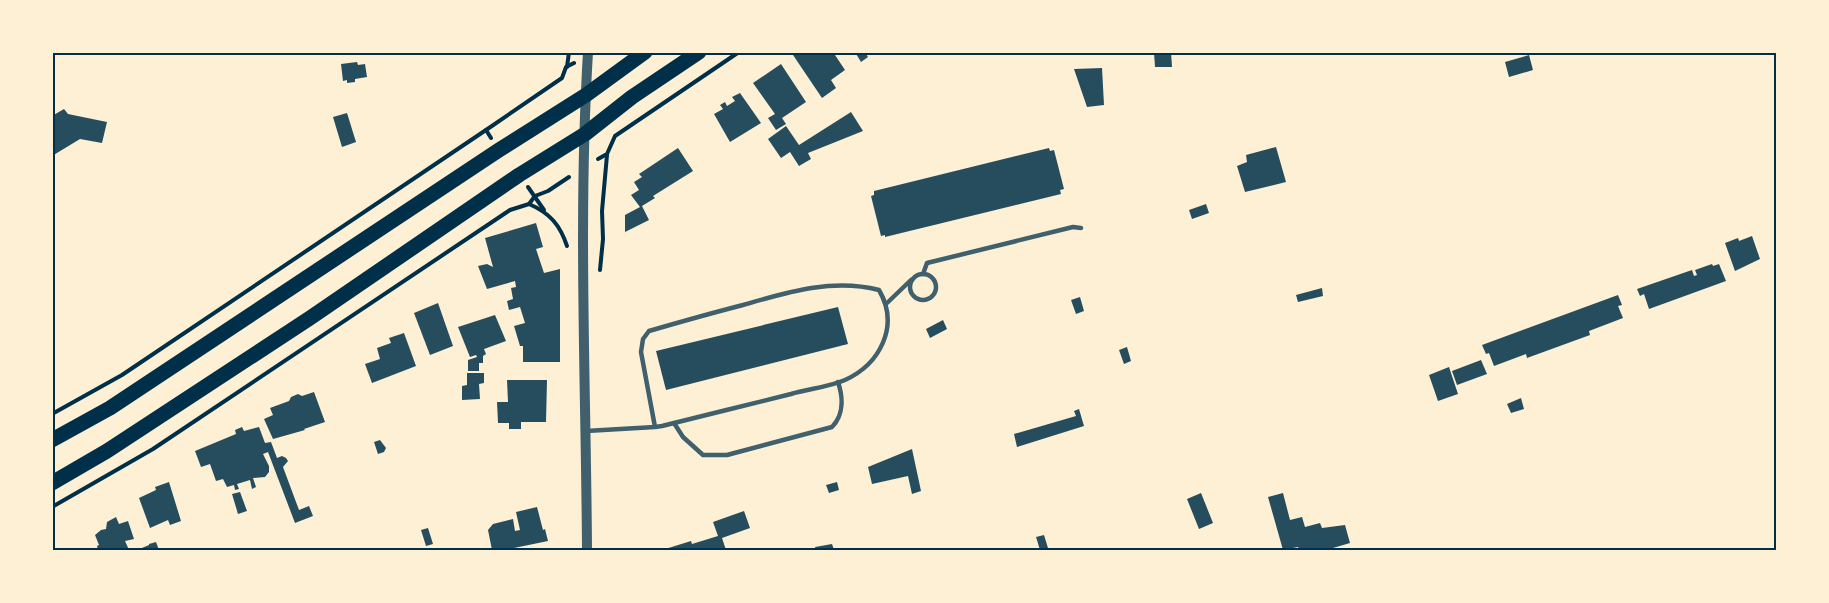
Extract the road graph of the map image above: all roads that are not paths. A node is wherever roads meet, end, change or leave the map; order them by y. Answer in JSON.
{"nodes":[{"id":1,"x":588,"y":52,"type":"edge"},
{"id":2,"x":645,"y":52,"type":"edge"},
{"id":3,"x":699,"y":52,"type":"edge"},
{"id":4,"x":586,"y":95,"type":"junction"},
{"id":5,"x":585,"y":134,"type":"junction"},
{"id":6,"x":1081,"y":228,"type":"dead end"},
{"id":7,"x":922,"y":274,"type":"junction"},
{"id":8,"x":915,"y":277,"type":"junction"},
{"id":9,"x":887,"y":303,"type":"junction"},
{"id":10,"x":838,"y":382,"type":"junction"},
{"id":11,"x":674,"y":423,"type":"junction"},
{"id":12,"x":656,"y":427,"type":"junction"},
{"id":13,"x":586,"y":431,"type":"junction"},
{"id":14,"x":52,"y":440,"type":"edge"},
{"id":15,"x":52,"y":483,"type":"edge"},
{"id":16,"x":587,"y":550,"type":"edge"}],
"edges":[{"from":1,"to":4,"type":"street"},
{"from":2,"to":4,"type":"main road"},
{"from":3,"to":5,"type":"main road"},
{"from":4,"to":5,"type":"street"},
{"from":4,"to":14,"type":"main road"},
{"from":5,"to":13,"type":"street"},
{"from":5,"to":15,"type":"main road"},
{"from":6,"to":7,"type":"lane"},
{"from":7,"to":8,"type":"lane"},
{"from":7,"to":8,"type":"lane"},
{"from":8,"to":9,"type":"lane"},
{"from":9,"to":10,"type":"lane"},
{"from":9,"to":12,"type":"lane"},
{"from":10,"to":11,"type":"lane"},
{"from":10,"to":11,"type":"lane"},
{"from":11,"to":12,"type":"lane"},
{"from":12,"to":13,"type":"lane"},
{"from":13,"to":16,"type":"street"}]}
